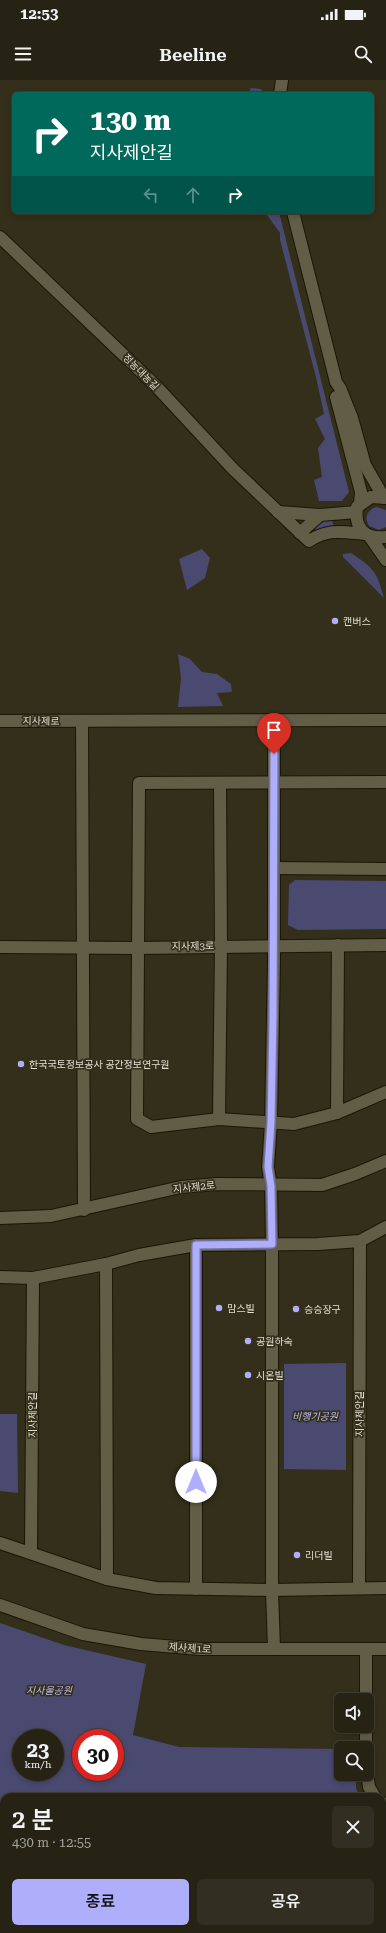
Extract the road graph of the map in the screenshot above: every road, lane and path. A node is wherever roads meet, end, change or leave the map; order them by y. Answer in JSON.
{"nodes":[{"id":1,"x":282,"y":80,"type":"edge"},
{"id":2,"x":280,"y":92,"type":"edge"},
{"id":3,"x":293,"y":214,"type":"edge"},
{"id":4,"x":0,"y":237,"type":"edge"},
{"id":5,"x":336,"y":382,"type":"junction"},
{"id":6,"x":385,"y":498,"type":"edge"},
{"id":7,"x":358,"y":508,"type":"junction"},
{"id":8,"x":278,"y":512,"type":"junction"},
{"id":9,"x":320,"y":514,"type":"junction"},
{"id":10,"x":300,"y":533,"type":"junction"},
{"id":11,"x":368,"y":535,"type":"junction"},
{"id":12,"x":386,"y":537,"type":"edge"},
{"id":13,"x":386,"y":560,"type":"edge"},
{"id":14,"x":386,"y":720,"type":"edge"},
{"id":15,"x":0,"y":721,"type":"edge"},
{"id":16,"x":82,"y":722,"type":"junction"},
{"id":17,"x":274,"y":722,"type":"junction"},
{"id":18,"x":386,"y":782,"type":"edge"},
{"id":19,"x":220,"y":783,"type":"junction"},
{"id":20,"x":274,"y":783,"type":"junction"},
{"id":21,"x":274,"y":868,"type":"junction"},
{"id":22,"x":386,"y":869,"type":"edge"},
{"id":23,"x":274,"y":945,"type":"junction"},
{"id":24,"x":338,"y":945,"type":"junction"},
{"id":25,"x":386,"y":945,"type":"edge"},
{"id":26,"x":221,"y":946,"type":"junction"},
{"id":27,"x":0,"y":947,"type":"edge"},
{"id":28,"x":82,"y":947,"type":"junction"},
{"id":29,"x":138,"y":948,"type":"junction"},
{"id":30,"x":386,"y":1092,"type":"edge"},
{"id":31,"x":337,"y":1113,"type":"junction"},
{"id":32,"x":219,"y":1119,"type":"junction"},
{"id":33,"x":271,"y":1122,"type":"junction"},
{"id":34,"x":386,"y":1161,"type":"edge"},
{"id":35,"x":271,"y":1186,"type":"junction"},
{"id":36,"x":84,"y":1210,"type":"junction"},
{"id":37,"x":0,"y":1218,"type":"edge"},
{"id":38,"x":386,"y":1227,"type":"edge"},
{"id":39,"x":360,"y":1241,"type":"junction"},
{"id":40,"x":272,"y":1244,"type":"junction"},
{"id":41,"x":196,"y":1245,"type":"junction"},
{"id":42,"x":106,"y":1264,"type":"junction"},
{"id":43,"x":0,"y":1277,"type":"edge"},
{"id":44,"x":33,"y":1278,"type":"junction"},
{"id":45,"x":0,"y":1543,"type":"edge"},
{"id":46,"x":31,"y":1553,"type":"junction"},
{"id":47,"x":107,"y":1579,"type":"junction"},
{"id":48,"x":359,"y":1588,"type":"junction"},
{"id":49,"x":386,"y":1588,"type":"edge"},
{"id":50,"x":196,"y":1589,"type":"junction"},
{"id":51,"x":272,"y":1590,"type":"junction"},
{"id":52,"x":0,"y":1605,"type":"edge"},
{"id":53,"x":386,"y":1649,"type":"edge"},
{"id":54,"x":274,"y":1650,"type":"junction"},
{"id":55,"x":366,"y":1650,"type":"junction"},
{"id":56,"x":366,"y":1693,"type":"edge"},
{"id":57,"x":368,"y":1781,"type":"edge"},
{"id":58,"x":373,"y":1793,"type":"edge"}],
"edges":[{"from":1,"to":2,"type":"street"},
{"from":3,"to":5,"type":"street"},
{"from":4,"to":8,"type":"street","name":"정농대농길"},
{"from":5,"to":6,"type":"street"},
{"from":5,"to":7,"type":"street"},
{"from":6,"to":7,"type":"street"},
{"from":7,"to":9,"type":"street"},
{"from":7,"to":11,"type":"street"},
{"from":8,"to":9,"type":"street"},
{"from":8,"to":10,"type":"street","name":"정농대농길"},
{"from":9,"to":10,"type":"street"},
{"from":10,"to":11,"type":"street","name":"정농대농길"},
{"from":11,"to":12,"type":"street"},
{"from":11,"to":13,"type":"street"},
{"from":14,"to":17,"type":"street","name":"지사제로"},
{"from":15,"to":16,"type":"street","name":"지사제로"},
{"from":16,"to":17,"type":"street","name":"지사제로"},
{"from":16,"to":28,"type":"street"},
{"from":17,"to":20,"type":"street"},
{"from":18,"to":20,"type":"street"},
{"from":19,"to":20,"type":"street"},
{"from":19,"to":26,"type":"street"},
{"from":19,"to":29,"type":"street"},
{"from":20,"to":21,"type":"street"},
{"from":21,"to":22,"type":"street"},
{"from":21,"to":23,"type":"street"},
{"from":23,"to":24,"type":"street","name":"지사제3로"},
{"from":23,"to":26,"type":"street","name":"지사제3로"},
{"from":23,"to":33,"type":"street"},
{"from":24,"to":25,"type":"street","name":"지사제3로"},
{"from":24,"to":31,"type":"street"},
{"from":26,"to":29,"type":"street","name":"지사제3로"},
{"from":26,"to":32,"type":"street"},
{"from":27,"to":28,"type":"street","name":"지사제3로"},
{"from":28,"to":29,"type":"street","name":"지사제3로"},
{"from":28,"to":36,"type":"street"},
{"from":29,"to":32,"type":"street"},
{"from":30,"to":31,"type":"street"},
{"from":31,"to":33,"type":"street"},
{"from":32,"to":33,"type":"street"},
{"from":33,"to":35,"type":"street"},
{"from":34,"to":35,"type":"street","name":"지사제2로"},
{"from":35,"to":36,"type":"street","name":"지사제2로"},
{"from":35,"to":40,"type":"street"},
{"from":36,"to":37,"type":"street","name":"지사제2로"},
{"from":38,"to":39,"type":"street"},
{"from":39,"to":40,"type":"street"},
{"from":39,"to":48,"type":"street","name":"지사제안길"},
{"from":40,"to":41,"type":"street"},
{"from":40,"to":51,"type":"street"},
{"from":41,"to":42,"type":"street"},
{"from":41,"to":50,"type":"street"},
{"from":42,"to":44,"type":"street"},
{"from":42,"to":47,"type":"street"},
{"from":43,"to":44,"type":"street"},
{"from":44,"to":46,"type":"street","name":"지사제안길"},
{"from":45,"to":46,"type":"street"},
{"from":46,"to":47,"type":"street"},
{"from":47,"to":50,"type":"street"},
{"from":48,"to":49,"type":"street"},
{"from":48,"to":51,"type":"street"},
{"from":50,"to":51,"type":"street"},
{"from":51,"to":54,"type":"street"},
{"from":52,"to":54,"type":"street","name":"제사제1로"},
{"from":53,"to":55,"type":"street","name":"제사제1로"},
{"from":54,"to":55,"type":"street","name":"제사제1로"},
{"from":55,"to":56,"type":"street"},
{"from":57,"to":58,"type":"street"}]}
